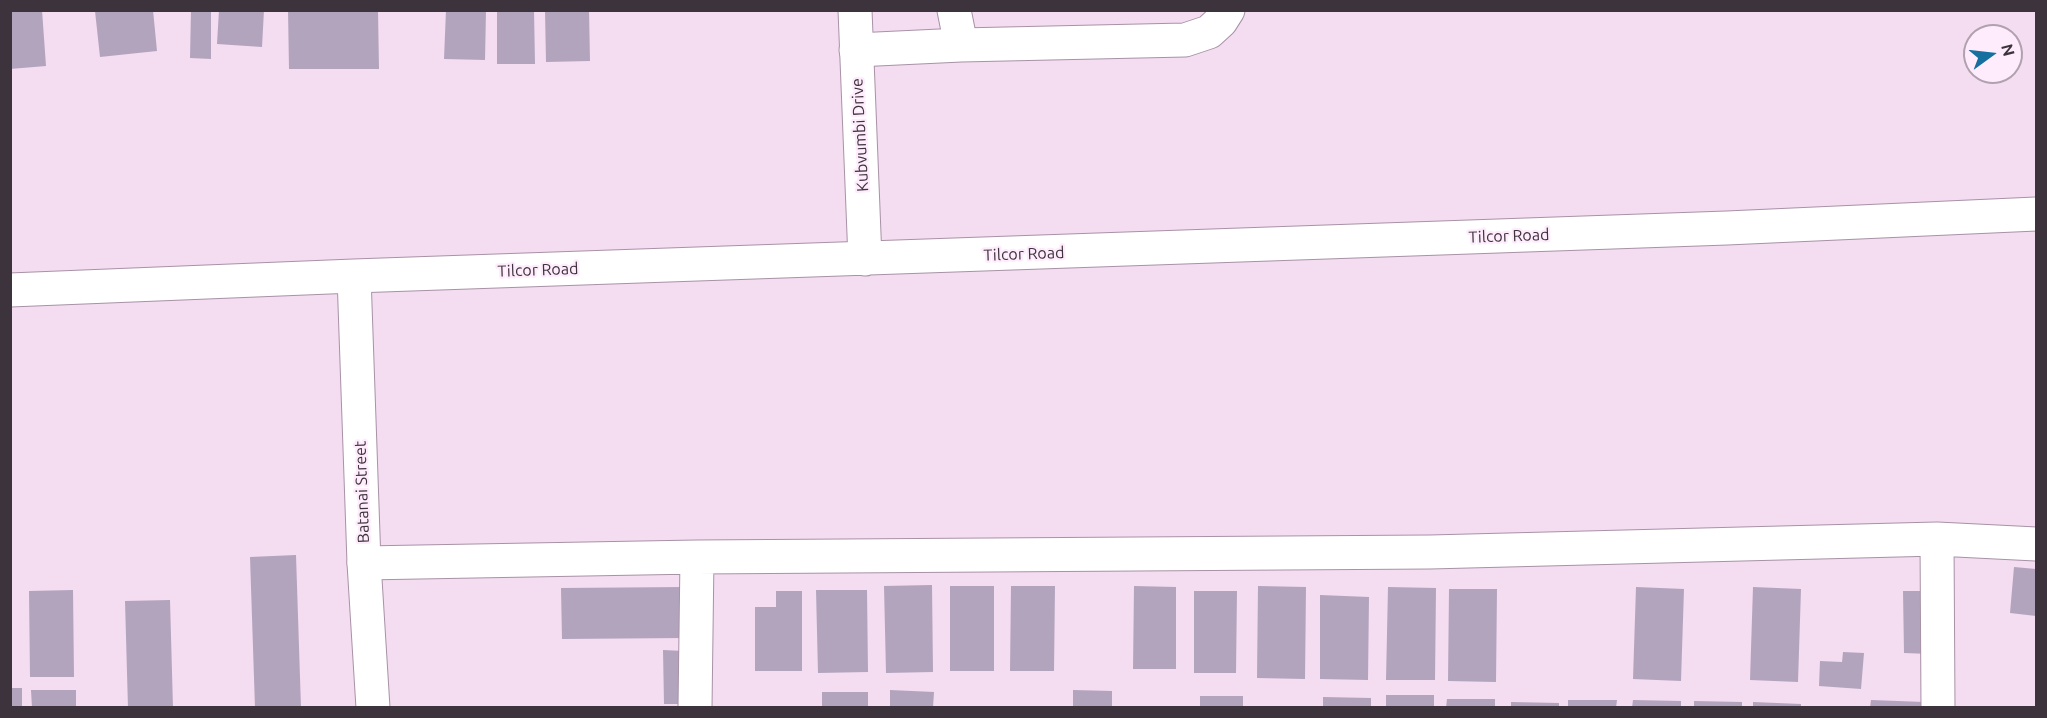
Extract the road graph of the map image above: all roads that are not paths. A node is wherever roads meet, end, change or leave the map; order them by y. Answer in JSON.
{"nodes":[{"id":1,"x":855,"y":10,"type":"edge"},
{"id":2,"x":954,"y":10,"type":"edge"},
{"id":3,"x":1227,"y":10,"type":"edge"},
{"id":4,"x":961,"y":45,"type":"junction"},
{"id":5,"x":856,"y":50,"type":"junction"},
{"id":6,"x":2037,"y":213,"type":"edge"},
{"id":7,"x":865,"y":259,"type":"junction"},
{"id":8,"x":354,"y":276,"type":"junction"},
{"id":9,"x":10,"y":290,"type":"edge"},
{"id":10,"x":1937,"y":539,"type":"junction"},
{"id":11,"x":2037,"y":544,"type":"edge"},
{"id":12,"x":697,"y":557,"type":"junction"},
{"id":13,"x":364,"y":563,"type":"junction"},
{"id":14,"x":373,"y":708,"type":"edge"},
{"id":15,"x":695,"y":708,"type":"edge"},
{"id":16,"x":1938,"y":708,"type":"edge"}],
"edges":[{"from":1,"to":5,"type":"street","name":"Kubvumbi Drive"},
{"from":2,"to":4,"type":"street"},
{"from":3,"to":4,"type":"street"},
{"from":4,"to":5,"type":"street"},
{"from":5,"to":7,"type":"street","name":"Kubvumbi Drive"},
{"from":6,"to":7,"type":"street","name":"Tilcor Road"},
{"from":7,"to":8,"type":"street","name":"Tilcor Road"},
{"from":8,"to":9,"type":"street","name":"Tilcor Road"},
{"from":8,"to":13,"type":"street","name":"Batanai Street"},
{"from":10,"to":11,"type":"street"},
{"from":10,"to":12,"type":"street"},
{"from":10,"to":16,"type":"street"},
{"from":12,"to":13,"type":"street"},
{"from":12,"to":15,"type":"street"},
{"from":13,"to":14,"type":"street","name":"Batanai Street"}]}
